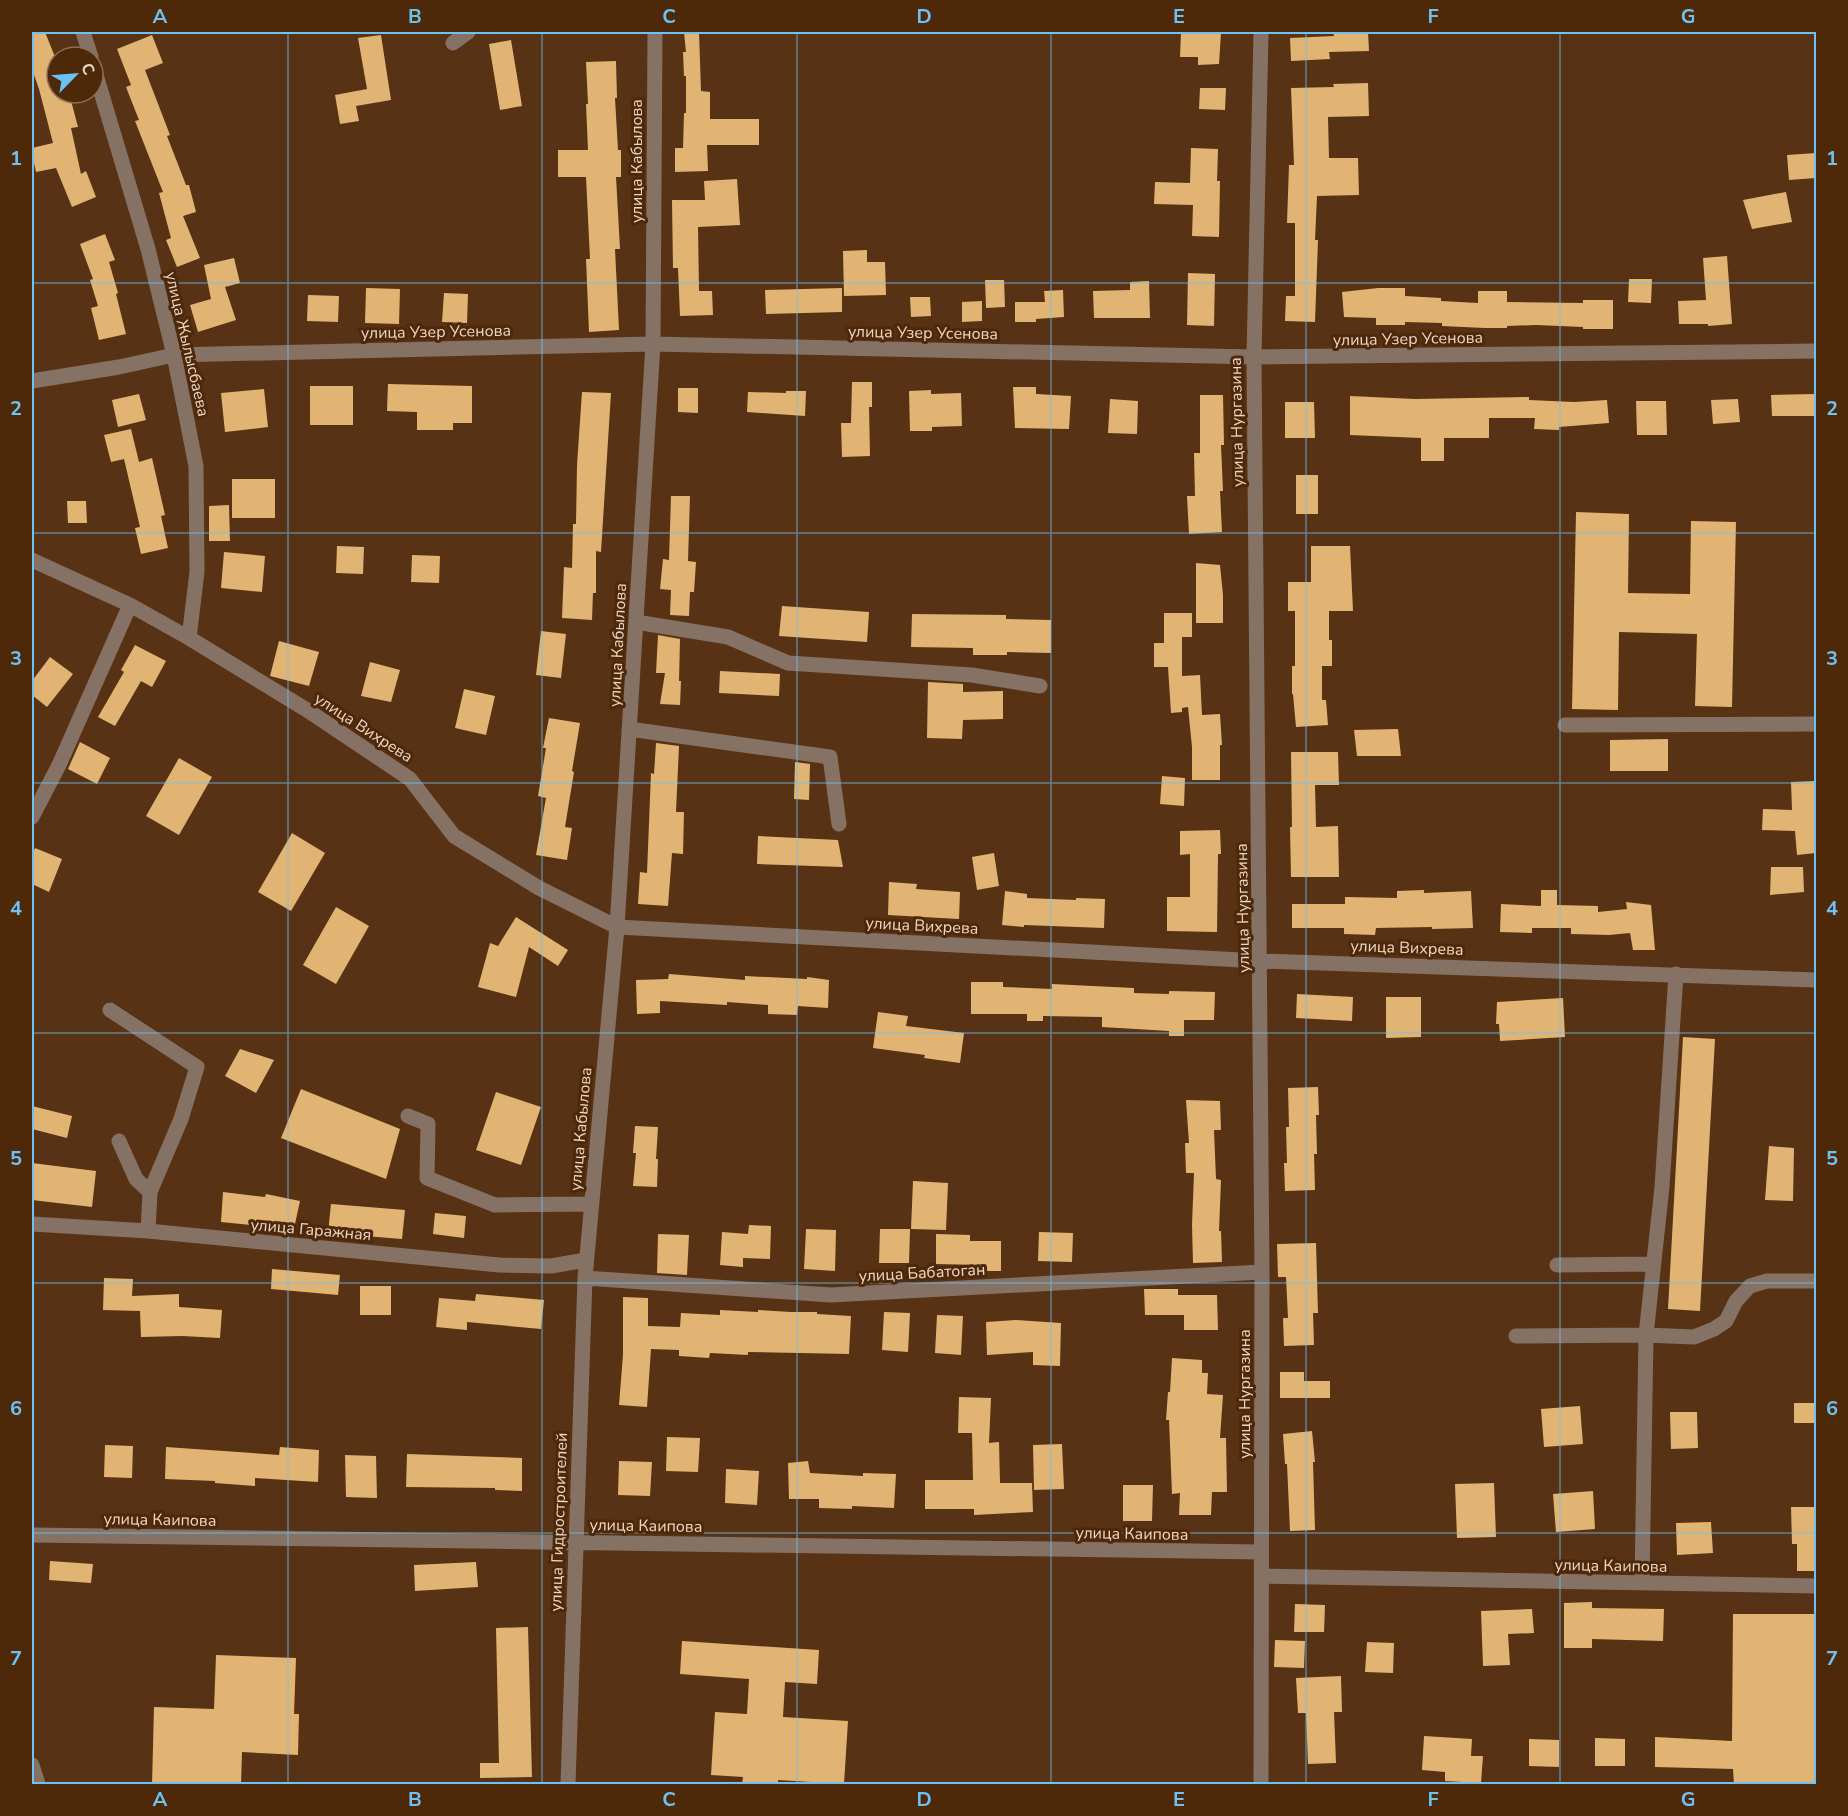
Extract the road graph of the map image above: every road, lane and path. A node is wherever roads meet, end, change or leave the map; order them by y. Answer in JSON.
{"nodes":[{"id":1,"x":468,"y":32,"type":"edge"},
{"id":2,"x":655,"y":32,"type":"edge"},
{"id":3,"x":1262,"y":32,"type":"edge"},
{"id":4,"x":453,"y":43,"type":"dead end"},
{"id":5,"x":105,"y":105,"type":"edge"},
{"id":6,"x":653,"y":344,"type":"junction"},
{"id":7,"x":1816,"y":351,"type":"edge"},
{"id":8,"x":174,"y":355,"type":"junction"},
{"id":9,"x":1254,"y":357,"type":"junction"},
{"id":10,"x":32,"y":381,"type":"edge"},
{"id":11,"x":32,"y":560,"type":"edge"},
{"id":12,"x":129,"y":604,"type":"junction"},
{"id":13,"x":636,"y":622,"type":"junction"},
{"id":14,"x":189,"y":638,"type":"junction"},
{"id":15,"x":1040,"y":687,"type":"dead end"},
{"id":16,"x":1816,"y":724,"type":"edge"},
{"id":17,"x":1565,"y":725,"type":"dead end"},
{"id":18,"x":630,"y":729,"type":"junction"},
{"id":19,"x":32,"y":817,"type":"edge"},
{"id":20,"x":839,"y":824,"type":"dead end"},
{"id":21,"x":618,"y":927,"type":"junction"},
{"id":22,"x":1260,"y":961,"type":"junction"},
{"id":23,"x":1676,"y":974,"type":"junction"},
{"id":24,"x":1816,"y":980,"type":"edge"},
{"id":25,"x":110,"y":1010,"type":"dead end"},
{"id":26,"x":408,"y":1116,"type":"dead end"},
{"id":27,"x":119,"y":1141,"type":"dead end"},
{"id":28,"x":150,"y":1192,"type":"junction"},
{"id":29,"x":591,"y":1204,"type":"junction"},
{"id":30,"x":32,"y":1224,"type":"edge"},
{"id":31,"x":147,"y":1231,"type":"junction"},
{"id":32,"x":586,"y":1260,"type":"junction"},
{"id":33,"x":1557,"y":1264,"type":"dead end"},
{"id":34,"x":1653,"y":1264,"type":"junction"},
{"id":35,"x":1262,"y":1272,"type":"junction"},
{"id":36,"x":585,"y":1278,"type":"junction"},
{"id":37,"x":1816,"y":1281,"type":"edge"},
{"id":38,"x":1646,"y":1335,"type":"junction"},
{"id":39,"x":1516,"y":1336,"type":"dead end"},
{"id":40,"x":32,"y":1535,"type":"edge"},
{"id":41,"x":575,"y":1542,"type":"junction"},
{"id":42,"x":1261,"y":1552,"type":"junction"},
{"id":43,"x":1262,"y":1576,"type":"junction"},
{"id":44,"x":1642,"y":1583,"type":"junction"},
{"id":45,"x":1816,"y":1586,"type":"edge"},
{"id":46,"x":32,"y":1765,"type":"edge"},
{"id":47,"x":38,"y":1785,"type":"edge"},
{"id":48,"x":568,"y":1785,"type":"edge"},
{"id":49,"x":1261,"y":1785,"type":"edge"}],
"edges":[{"from":1,"to":4,"type":"street"},
{"from":2,"to":6,"type":"street","name":"улица Кабылова"},
{"from":3,"to":9,"type":"street","name":"улица Нургазина"},
{"from":5,"to":8,"type":"street","name":"улица Жылысбаева"},
{"from":6,"to":8,"type":"street","name":"улица Узер Усенова"},
{"from":6,"to":9,"type":"street","name":"улица Узер Усенова"},
{"from":6,"to":13,"type":"street","name":"улица Кабылова"},
{"from":7,"to":9,"type":"street","name":"улица Узер Усенова"},
{"from":8,"to":10,"type":"street","name":"улица Узер Усенова"},
{"from":8,"to":14,"type":"street","name":"улица Жылысбаева"},
{"from":9,"to":22,"type":"street","name":"улица Нургазина"},
{"from":11,"to":12,"type":"street","name":"улица Вихрева"},
{"from":12,"to":14,"type":"street","name":"улица Вихрева"},
{"from":12,"to":19,"type":"street"},
{"from":13,"to":15,"type":"street"},
{"from":13,"to":18,"type":"street","name":"улица Кабылова"},
{"from":14,"to":21,"type":"street","name":"улица Вихрева"},
{"from":16,"to":17,"type":"street"},
{"from":18,"to":20,"type":"street"},
{"from":18,"to":21,"type":"street","name":"улица Кабылова"},
{"from":21,"to":22,"type":"street","name":"улица Вихрева"},
{"from":21,"to":29,"type":"street","name":"улица Кабылова"},
{"from":22,"to":23,"type":"street","name":"улица Вихрева"},
{"from":22,"to":35,"type":"street","name":"улица Нургазина"},
{"from":23,"to":24,"type":"street","name":"улица Вихрева"},
{"from":23,"to":34,"type":"street"},
{"from":25,"to":28,"type":"street"},
{"from":26,"to":29,"type":"street"},
{"from":27,"to":28,"type":"street"},
{"from":28,"to":31,"type":"street"},
{"from":29,"to":32,"type":"street","name":"улица Кабылова"},
{"from":30,"to":31,"type":"street","name":"улица Гаражная"},
{"from":31,"to":32,"type":"street","name":"улица Гаражная"},
{"from":32,"to":36,"type":"street","name":"улица Гидростроителей"},
{"from":33,"to":34,"type":"street"},
{"from":34,"to":38,"type":"street"},
{"from":35,"to":36,"type":"street","name":"улица Бабатоган"},
{"from":35,"to":42,"type":"street","name":"улица Нургазина"},
{"from":36,"to":41,"type":"street","name":"улица Гидростроителей"},
{"from":37,"to":38,"type":"street"},
{"from":38,"to":39,"type":"street"},
{"from":38,"to":44,"type":"street"},
{"from":40,"to":41,"type":"street","name":"улица Каипова"},
{"from":41,"to":42,"type":"street","name":"улица Каипова"},
{"from":41,"to":48,"type":"street","name":"улица Гидростроителей"},
{"from":42,"to":43,"type":"street","name":"улица Нургазина"},
{"from":43,"to":44,"type":"street","name":"улица Каипова"},
{"from":43,"to":49,"type":"street","name":"улица Нургазина"},
{"from":44,"to":45,"type":"street","name":"улица Каипова"},
{"from":46,"to":47,"type":"street"}]}
